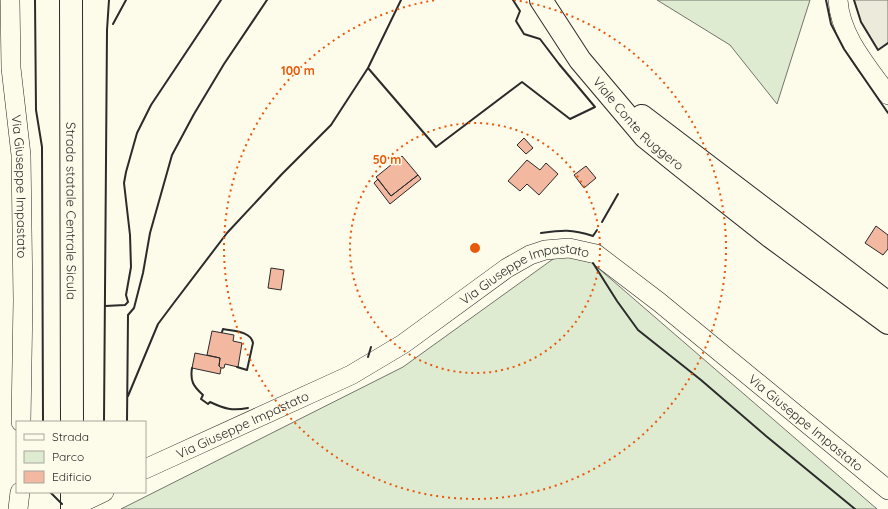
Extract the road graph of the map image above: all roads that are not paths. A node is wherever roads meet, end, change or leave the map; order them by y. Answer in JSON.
{"nodes":[{"id":1,"x":10,"y":0,"type":"edge"},
{"id":2,"x":57,"y":0,"type":"edge"},
{"id":3,"x":71,"y":0,"type":"edge"},
{"id":4,"x":80,"y":0,"type":"edge"},
{"id":5,"x":541,"y":0,"type":"edge"},
{"id":6,"x":838,"y":0,"type":"edge"},
{"id":7,"x":71,"y":51,"type":"junction"},
{"id":8,"x":600,"y":84,"type":"junction"},
{"id":9,"x":888,"y":95,"type":"edge"},
{"id":10,"x":71,"y":153,"type":"junction"},
{"id":11,"x":785,"y":247,"type":"junction"},
{"id":12,"x":888,"y":302,"type":"edge"},
{"id":13,"x":888,"y":313,"type":"edge"},
{"id":14,"x":888,"y":323,"type":"edge"},
{"id":15,"x":21,"y":421,"type":"edge"},
{"id":16,"x":72,"y":421,"type":"edge"},
{"id":17,"x":146,"y":469,"type":"edge"},
{"id":18,"x":888,"y":490,"type":"edge"},
{"id":19,"x":20,"y":493,"type":"edge"},
{"id":20,"x":101,"y":493,"type":"edge"},
{"id":21,"x":77,"y":501,"type":"edge"},
{"id":22,"x":18,"y":509,"type":"edge"}],
"edges":[{"from":1,"to":15,"type":"street","name":"Via Giuseppe Impastato"},
{"from":2,"to":10,"type":"main road"},
{"from":3,"to":7,"type":"main road","name":"Strada statale Centrale Sicula"},
{"from":4,"to":7,"type":"main road"},
{"from":5,"to":8,"type":"main road"},
{"from":6,"to":9,"type":"street"},
{"from":7,"to":10,"type":"main road","name":"Strada statale Centrale Sicula"},
{"from":8,"to":11,"type":"main road","name":"Viale Conte Ruggero"},
{"from":8,"to":12,"type":"main road","name":"Viale Conte Ruggero"},
{"from":10,"to":16,"type":"main road","name":"Strada statale Centrale Sicula"},
{"from":11,"to":13,"type":"street"},
{"from":11,"to":14,"type":"main road","name":"Viale Conte Ruggero"},
{"from":17,"to":18,"type":"street","name":"Via Giuseppe Impastato"},
{"from":19,"to":22,"type":"street"},
{"from":20,"to":21,"type":"street"}]}
